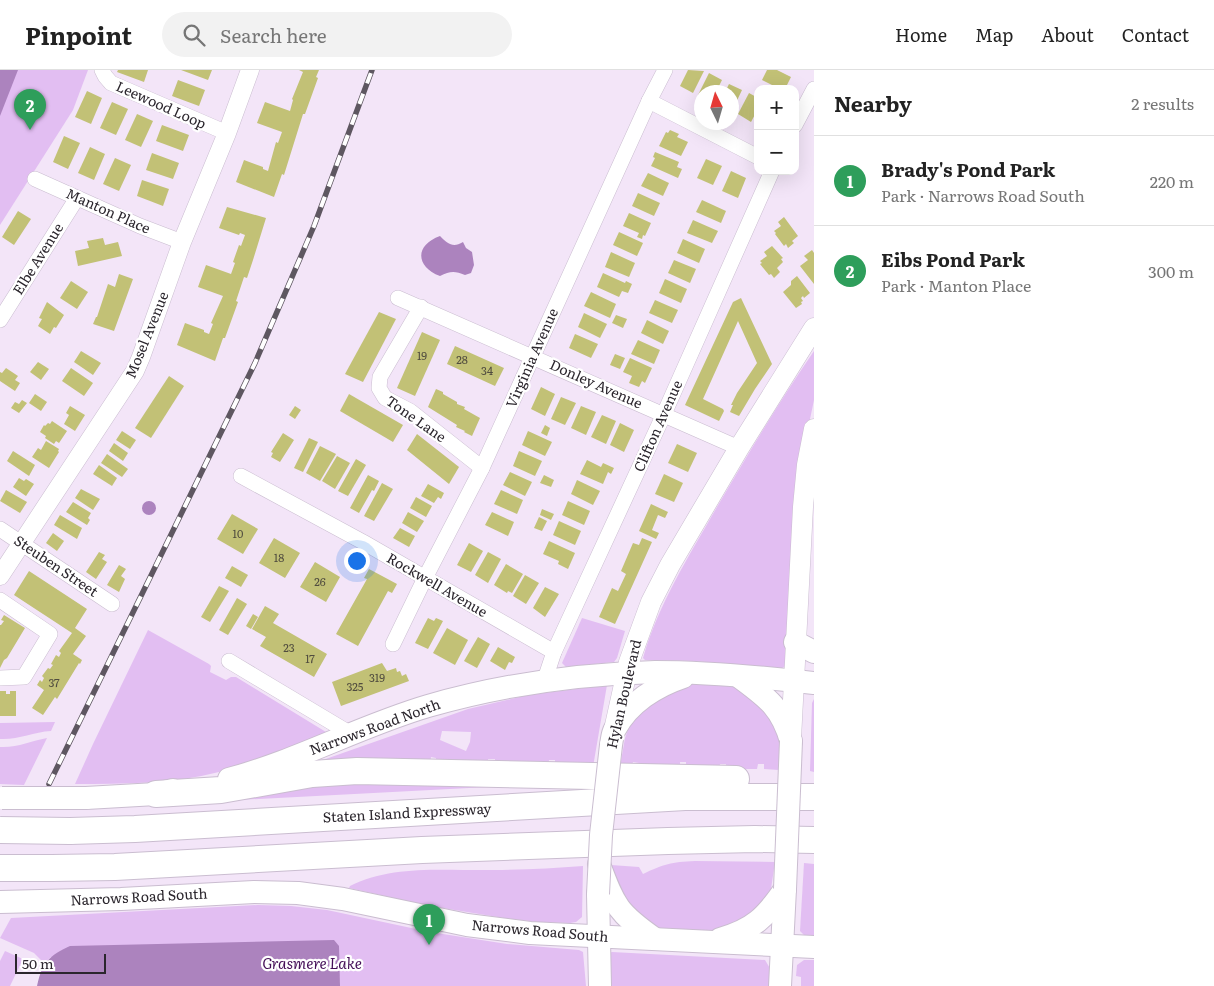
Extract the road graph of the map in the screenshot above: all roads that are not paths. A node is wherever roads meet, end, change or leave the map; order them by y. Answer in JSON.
{"nodes":[{"id":1,"x":102,"y":70,"type":"edge"},
{"id":2,"x":250,"y":70,"type":"edge"},
{"id":3,"x":665,"y":70,"type":"edge"},
{"id":4,"x":814,"y":89,"type":"edge"},
{"id":5,"x":649,"y":101,"type":"junction"},
{"id":6,"x":799,"y":118,"type":"edge"},
{"id":7,"x":227,"y":133,"type":"junction"},
{"id":8,"x":754,"y":155,"type":"edge"},
{"id":9,"x":770,"y":175,"type":"edge"},
{"id":10,"x":35,"y":179,"type":"dead end"},
{"id":11,"x":77,"y":198,"type":"junction"},
{"id":12,"x":182,"y":242,"type":"junction"},
{"id":13,"x":398,"y":298,"type":"dead end"},
{"id":14,"x":421,"y":307,"type":"junction"},
{"id":15,"x":0,"y":320,"type":"edge"},
{"id":16,"x":814,"y":328,"type":"edge"},
{"id":17,"x":532,"y":356,"type":"junction"},
{"id":18,"x":664,"y":414,"type":"junction"},
{"id":19,"x":814,"y":430,"type":"edge"},
{"id":20,"x":739,"y":448,"type":"junction"},
{"id":21,"x":482,"y":468,"type":"junction"},
{"id":22,"x":241,"y":476,"type":"dead end"},
{"id":23,"x":810,"y":485,"type":"edge"},
{"id":24,"x":0,"y":529,"type":"edge"},
{"id":25,"x":21,"y":544,"type":"junction"},
{"id":26,"x":0,"y":576,"type":"edge"},
{"id":27,"x":425,"y":578,"type":"junction"},
{"id":28,"x":0,"y":600,"type":"edge"},
{"id":29,"x":112,"y":604,"type":"dead end"},
{"id":30,"x":394,"y":644,"type":"dead end"},
{"id":31,"x":805,"y":647,"type":"edge"},
{"id":32,"x":554,"y":652,"type":"junction"},
{"id":33,"x":230,"y":661,"type":"dead end"},
{"id":34,"x":626,"y":674,"type":"junction"},
{"id":35,"x":694,"y":674,"type":"junction"},
{"id":36,"x":738,"y":676,"type":"junction"},
{"id":37,"x":0,"y":678,"type":"edge"},
{"id":38,"x":544,"y":682,"type":"junction"},
{"id":39,"x":804,"y":682,"type":"edge"},
{"id":40,"x":351,"y":734,"type":"junction"},
{"id":41,"x":612,"y":738,"type":"junction"},
{"id":42,"x":791,"y":741,"type":"junction"},
{"id":43,"x":814,"y":781,"type":"edge"},
{"id":44,"x":156,"y":794,"type":"junction"},
{"id":45,"x":814,"y":797,"type":"edge"},
{"id":46,"x":1,"y":798,"type":"edge"},
{"id":47,"x":0,"y":830,"type":"edge"},
{"id":48,"x":814,"y":840,"type":"edge"},
{"id":49,"x":631,"y":842,"type":"junction"},
{"id":50,"x":814,"y":854,"type":"edge"},
{"id":51,"x":0,"y":868,"type":"edge"},
{"id":52,"x":785,"y":889,"type":"junction"},
{"id":53,"x":604,"y":894,"type":"junction"},
{"id":54,"x":0,"y":902,"type":"edge"},
{"id":55,"x":598,"y":936,"type":"junction"},
{"id":56,"x":655,"y":939,"type":"junction"},
{"id":57,"x":709,"y":942,"type":"junction"},
{"id":58,"x":782,"y":946,"type":"junction"},
{"id":59,"x":814,"y":947,"type":"edge"},
{"id":60,"x":600,"y":986,"type":"edge"},
{"id":61,"x":780,"y":986,"type":"edge"}],
"edges":[{"from":1,"to":7,"type":"street","name":"Leewood Loop"},
{"from":2,"to":7,"type":"street","name":"Mosel Avenue"},
{"from":3,"to":5,"type":"street","name":"Virginia Avenue"},
{"from":4,"to":6,"type":"street"},
{"from":5,"to":8,"type":"street"},
{"from":5,"to":17,"type":"street","name":"Virginia Avenue"},
{"from":7,"to":12,"type":"street","name":"Mosel Avenue"},
{"from":9,"to":18,"type":"street","name":"Clifton Avenue"},
{"from":10,"to":11,"type":"street","name":"Manton Place"},
{"from":11,"to":12,"type":"street","name":"Manton Place"},
{"from":11,"to":15,"type":"street","name":"Elbe Avenue"},
{"from":12,"to":25,"type":"street","name":"Mosel Avenue"},
{"from":13,"to":14,"type":"street","name":"Donley Avenue"},
{"from":14,"to":17,"type":"street","name":"Donley Avenue"},
{"from":14,"to":21,"type":"street","name":"Tone Lane"},
{"from":16,"to":20,"type":"main road","name":"Hylan Boulevard"},
{"from":17,"to":18,"type":"street","name":"Donley Avenue"},
{"from":17,"to":21,"type":"street","name":"Virginia Avenue"},
{"from":18,"to":20,"type":"street","name":"Donley Avenue"},
{"from":18,"to":32,"type":"street","name":"Clifton Avenue"},
{"from":19,"to":23,"type":"main road"},
{"from":20,"to":34,"type":"main road","name":"Hylan Boulevard"},
{"from":21,"to":27,"type":"street","name":"Virginia Avenue"},
{"from":22,"to":27,"type":"street","name":"Rockwell Avenue"},
{"from":23,"to":31,"type":"main road"},
{"from":24,"to":25,"type":"street","name":"Steuben Street"},
{"from":25,"to":26,"type":"street","name":"Mosel Avenue"},
{"from":25,"to":29,"type":"street","name":"Steuben Street"},
{"from":27,"to":30,"type":"street","name":"Virginia Avenue"},
{"from":27,"to":32,"type":"street","name":"Rockwell Avenue"},
{"from":28,"to":37,"type":"street"},
{"from":31,"to":39,"type":"main road"},
{"from":32,"to":38,"type":"street","name":"Clifton Avenue"},
{"from":33,"to":40,"type":"street"},
{"from":34,"to":35,"type":"main road","name":"Narrows Road North"},
{"from":34,"to":38,"type":"main road","name":"Narrows Road North"},
{"from":34,"to":41,"type":"main road","name":"Hylan Boulevard"},
{"from":35,"to":36,"type":"main road","name":"Narrows Road North"},
{"from":35,"to":41,"type":"main road"},
{"from":36,"to":39,"type":"main road","name":"Narrows Road North"},
{"from":36,"to":42,"type":"main road"},
{"from":38,"to":40,"type":"main road","name":"Narrows Road North"},
{"from":39,"to":42,"type":"main road"},
{"from":40,"to":44,"type":"main road","name":"Narrows Road North"},
{"from":41,"to":53,"type":"main road","name":"Hylan Boulevard","bridge":true},
{"from":42,"to":52,"type":"main road","bridge":true},
{"from":43,"to":44,"type":"highway"},
{"from":44,"to":46,"type":"main road","name":"Narrows Road North","bridge":true},
{"from":45,"to":47,"type":"highway","name":"Staten Island Expressway","bridge":true},
{"from":48,"to":49,"type":"highway"},
{"from":49,"to":50,"type":"highway"},
{"from":49,"to":51,"type":"highway","bridge":true},
{"from":52,"to":57,"type":"main road"},
{"from":52,"to":58,"type":"main road"},
{"from":53,"to":55,"type":"main road","name":"Hylan Boulevard"},
{"from":53,"to":56,"type":"main road"},
{"from":54,"to":55,"type":"main road","name":"Narrows Road South"},
{"from":55,"to":56,"type":"main road","name":"Narrows Road South"},
{"from":55,"to":60,"type":"main road","name":"Hylan Boulevard"},
{"from":56,"to":57,"type":"main road","name":"Narrows Road South"},
{"from":57,"to":58,"type":"main road","name":"Narrows Road South"},
{"from":58,"to":59,"type":"main road","name":"Narrows Road South"},
{"from":58,"to":61,"type":"main road"}]}
